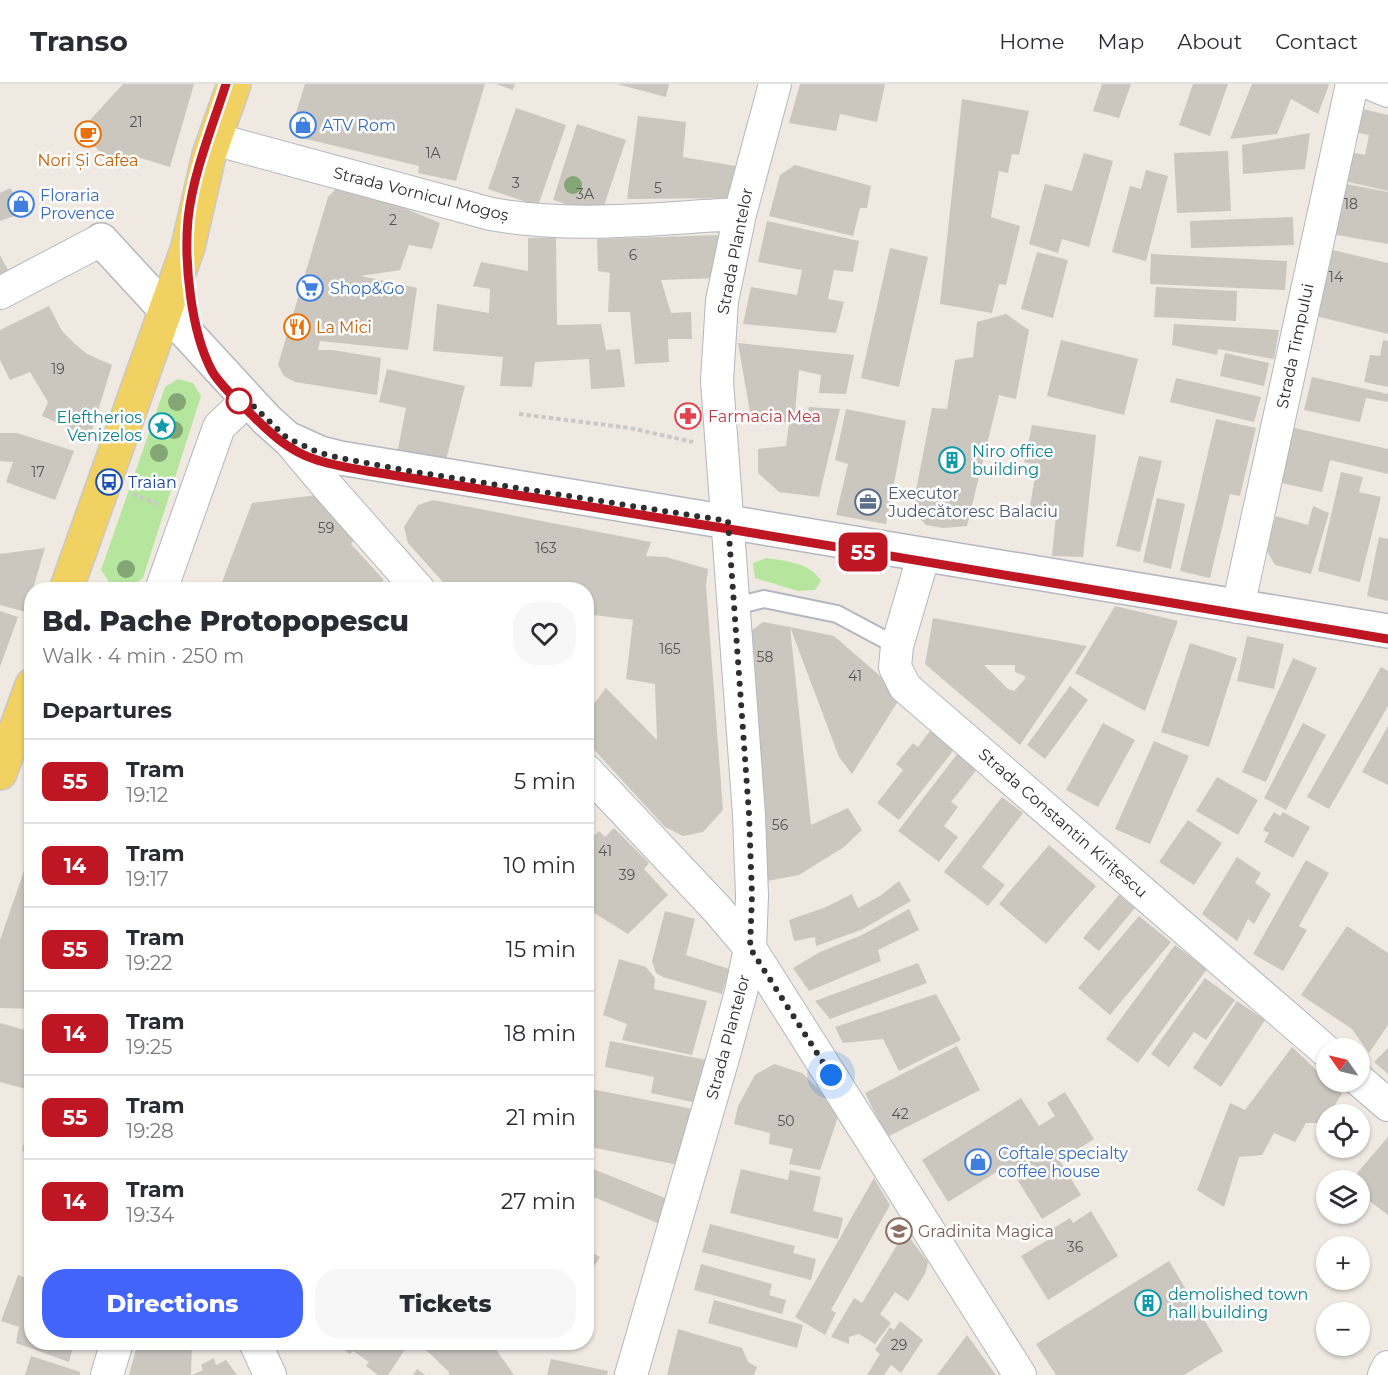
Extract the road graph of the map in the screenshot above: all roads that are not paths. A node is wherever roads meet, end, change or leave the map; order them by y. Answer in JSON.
{"nodes":[{"id":1,"x":234,"y":84,"type":"edge"},
{"id":2,"x":775,"y":84,"type":"edge"},
{"id":3,"x":1352,"y":84,"type":"edge"},
{"id":4,"x":1371,"y":84,"type":"edge"},
{"id":5,"x":1388,"y":91,"type":"edge"},
{"id":6,"x":214,"y":140,"type":"junction"},
{"id":7,"x":740,"y":214,"type":"junction"},
{"id":8,"x":101,"y":240,"type":"joint"},
{"id":9,"x":0,"y":293,"type":"edge"},
{"id":10,"x":165,"y":310,"type":"junction"},
{"id":11,"x":247,"y":400,"type":"junction"},
{"id":12,"x":287,"y":438,"type":"junction"},
{"id":13,"x":728,"y":521,"type":"junction"},
{"id":14,"x":924,"y":554,"type":"junction"},
{"id":15,"x":69,"y":582,"type":"edge"},
{"id":16,"x":164,"y":582,"type":"edge"},
{"id":17,"x":412,"y":582,"type":"edge"},
{"id":18,"x":735,"y":606,"type":"junction"},
{"id":19,"x":1238,"y":607,"type":"junction"},
{"id":20,"x":1388,"y":631,"type":"edge"},
{"id":21,"x":897,"y":646,"type":"junction"},
{"id":22,"x":24,"y":707,"type":"edge"},
{"id":23,"x":0,"y":773,"type":"edge"},
{"id":24,"x":594,"y":778,"type":"edge"},
{"id":25,"x":750,"y":948,"type":"junction"},
{"id":26,"x":1316,"y":1042,"type":"edge"},
{"id":27,"x":1370,"y":1089,"type":"edge"},
{"id":28,"x":1388,"y":1105,"type":"edge"},
{"id":29,"x":115,"y":1350,"type":"edge"},
{"id":30,"x":259,"y":1350,"type":"edge"},
{"id":31,"x":1388,"y":1367,"type":"edge"},
{"id":32,"x":107,"y":1375,"type":"edge"},
{"id":33,"x":270,"y":1375,"type":"edge"},
{"id":34,"x":631,"y":1375,"type":"edge"},
{"id":35,"x":1020,"y":1375,"type":"edge"},
{"id":36,"x":1384,"y":1375,"type":"edge"}],
"edges":[{"from":1,"to":6,"type":"main road"},
{"from":2,"to":7,"type":"street","name":"Strada Plantelor"},
{"from":3,"to":19,"type":"street","name":"Strada Timpului"},
{"from":4,"to":5,"type":"street"},
{"from":6,"to":7,"type":"street","name":"Strada Vornicul Mogoș"},
{"from":6,"to":10,"type":"main road"},
{"from":7,"to":13,"type":"street","name":"Strada Plantelor"},
{"from":8,"to":9,"type":"street"},
{"from":8,"to":10,"type":"street"},
{"from":10,"to":11,"type":"street"},
{"from":10,"to":15,"type":"main road"},
{"from":11,"to":12,"type":"street"},
{"from":11,"to":16,"type":"street"},
{"from":12,"to":13,"type":"street"},
{"from":12,"to":17,"type":"street"},
{"from":13,"to":14,"type":"street"},
{"from":13,"to":18,"type":"street","name":"Strada Plantelor"},
{"from":14,"to":19,"type":"street"},
{"from":14,"to":21,"type":"street","name":"Strada Constantin Kirițescu"},
{"from":18,"to":21,"type":"lane"},
{"from":18,"to":25,"type":"street","name":"Strada Plantelor"},
{"from":19,"to":20,"type":"street"},
{"from":21,"to":26,"type":"street","name":"Strada Constantin Kirițescu"},
{"from":22,"to":23,"type":"main road"},
{"from":24,"to":25,"type":"street"},
{"from":25,"to":34,"type":"street","name":"Strada Plantelor"},
{"from":25,"to":35,"type":"street"},
{"from":27,"to":28,"type":"street"},
{"from":29,"to":32,"type":"street"},
{"from":30,"to":33,"type":"street"},
{"from":31,"to":36,"type":"street"}]}
